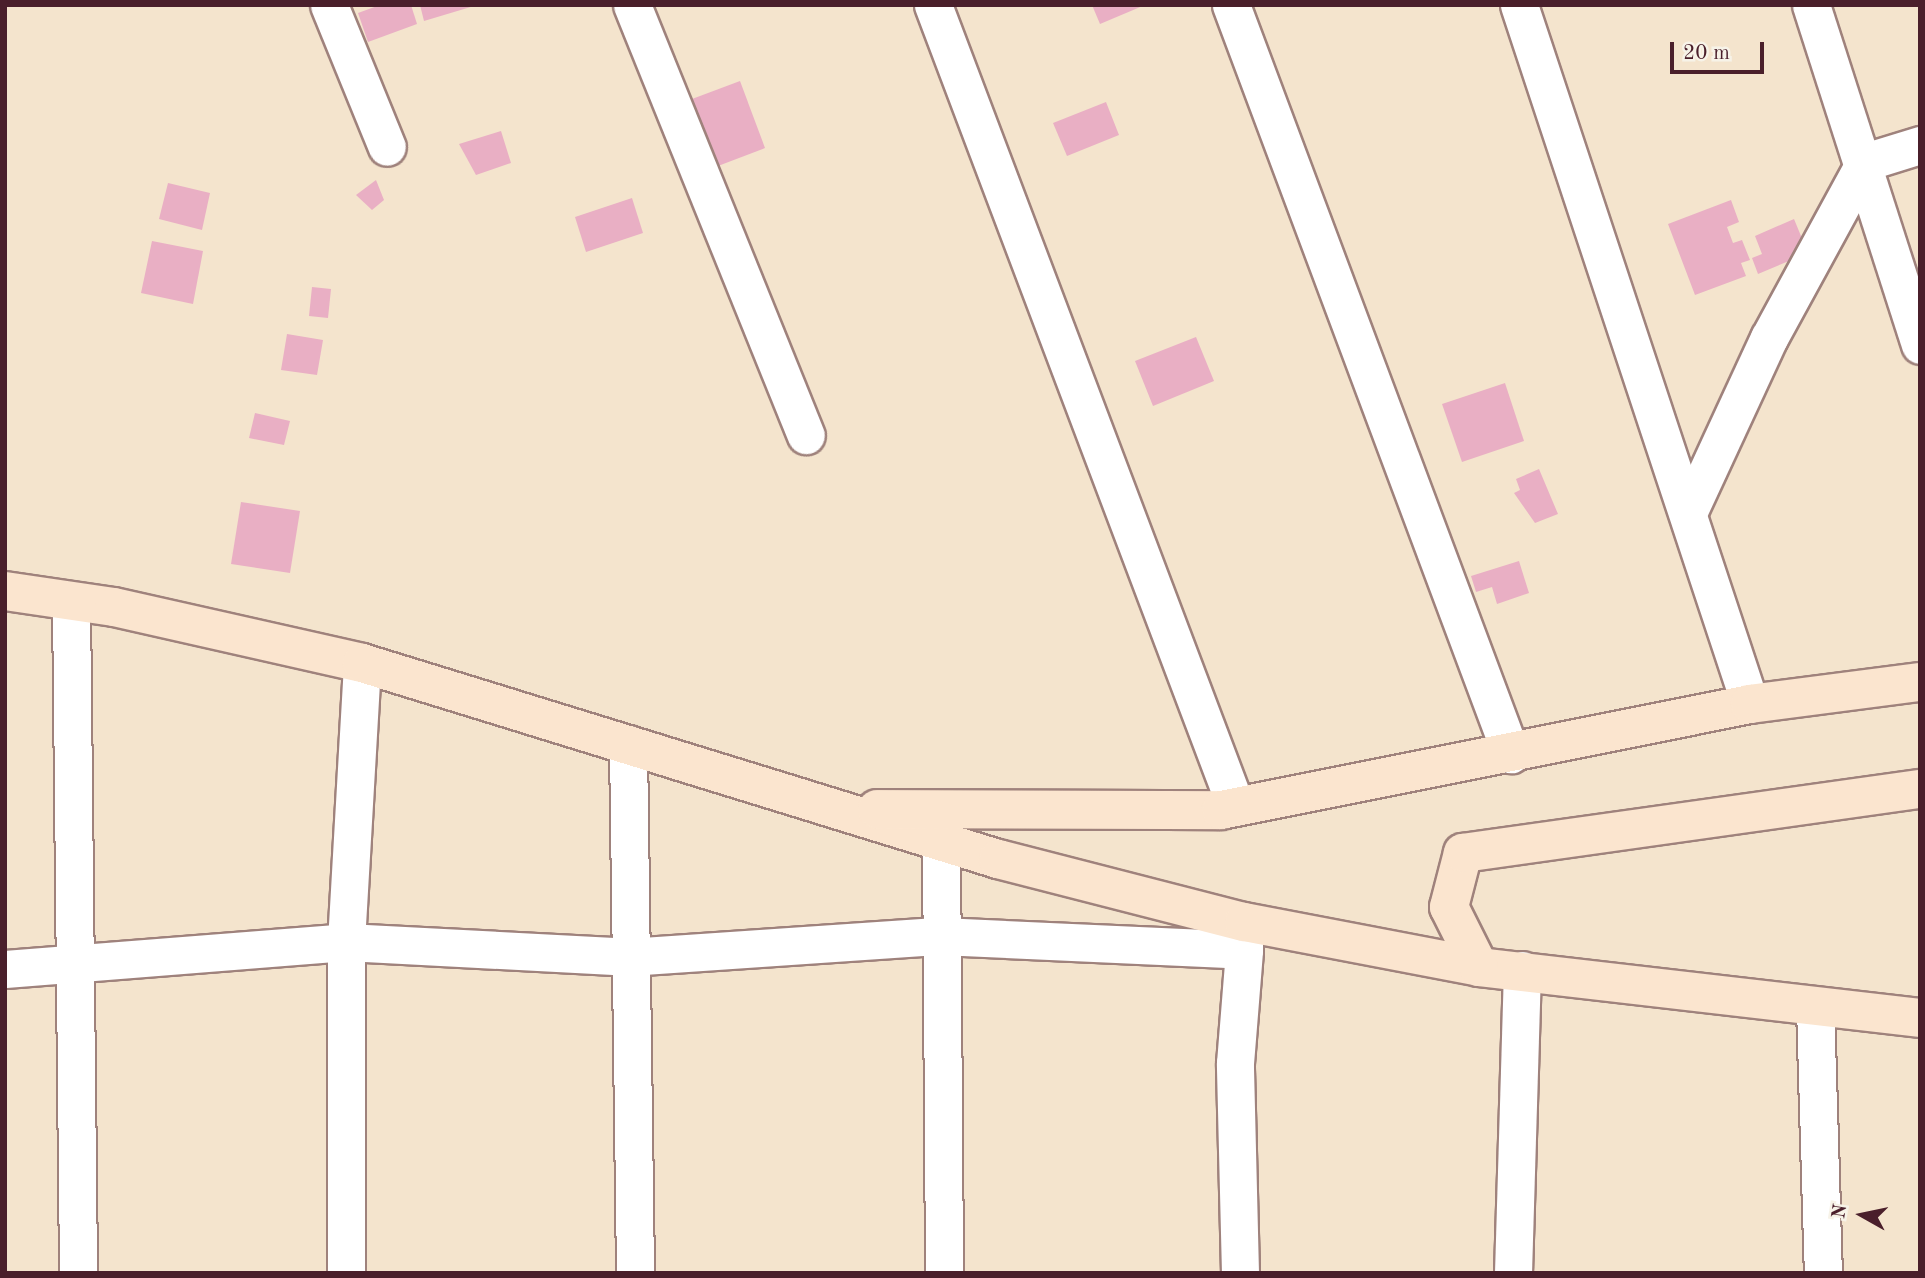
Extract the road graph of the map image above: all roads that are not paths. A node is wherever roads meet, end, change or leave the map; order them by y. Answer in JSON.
{"nodes":[{"id":1,"x":329,"y":5,"type":"edge"},
{"id":2,"x":632,"y":5,"type":"edge"},
{"id":3,"x":933,"y":5,"type":"edge"},
{"id":4,"x":1231,"y":5,"type":"edge"},
{"id":5,"x":1519,"y":5,"type":"edge"},
{"id":6,"x":1811,"y":5,"type":"edge"},
{"id":7,"x":1920,"y":145,"type":"edge"},
{"id":8,"x":387,"y":148,"type":"dead end"},
{"id":9,"x":1865,"y":162,"type":"junction"},
{"id":10,"x":1920,"y":345,"type":"edge"},
{"id":11,"x":806,"y":435,"type":"dead end"},
{"id":12,"x":1688,"y":513,"type":"junction"},
{"id":13,"x":5,"y":591,"type":"edge"},
{"id":14,"x":71,"y":601,"type":"junction"},
{"id":15,"x":362,"y":663,"type":"junction"},
{"id":16,"x":1920,"y":682,"type":"edge"},
{"id":17,"x":1750,"y":704,"type":"junction"},
{"id":18,"x":628,"y":744,"type":"junction"},
{"id":19,"x":1511,"y":754,"type":"junction"},
{"id":20,"x":1920,"y":789,"type":"edge"},
{"id":21,"x":1236,"y":807,"type":"junction"},
{"id":22,"x":838,"y":809,"type":"junction"},
{"id":23,"x":941,"y":841,"type":"junction"},
{"id":24,"x":940,"y":936,"type":"junction"},
{"id":25,"x":1244,"y":936,"type":"junction"},
{"id":26,"x":346,"y":942,"type":"junction"},
{"id":27,"x":628,"y":957,"type":"junction"},
{"id":28,"x":74,"y":967,"type":"junction"},
{"id":29,"x":1479,"y":967,"type":"junction"},
{"id":30,"x":5,"y":969,"type":"edge"},
{"id":31,"x":1522,"y":971,"type":"junction"},
{"id":32,"x":1815,"y":1007,"type":"junction"},
{"id":33,"x":1920,"y":1018,"type":"edge"},
{"id":34,"x":78,"y":1273,"type":"edge"},
{"id":35,"x":346,"y":1273,"type":"edge"},
{"id":36,"x":635,"y":1273,"type":"edge"},
{"id":37,"x":944,"y":1273,"type":"edge"},
{"id":38,"x":1240,"y":1273,"type":"edge"},
{"id":39,"x":1513,"y":1273,"type":"edge"},
{"id":40,"x":1823,"y":1273,"type":"edge"}],
"edges":[{"from":1,"to":8,"type":"street"},
{"from":2,"to":11,"type":"street"},
{"from":3,"to":21,"type":"street"},
{"from":4,"to":19,"type":"street"},
{"from":5,"to":12,"type":"street"},
{"from":6,"to":9,"type":"street"},
{"from":7,"to":9,"type":"street"},
{"from":9,"to":10,"type":"street"},
{"from":9,"to":12,"type":"street"},
{"from":12,"to":17,"type":"street"},
{"from":13,"to":14,"type":"main road"},
{"from":14,"to":15,"type":"main road"},
{"from":14,"to":28,"type":"street"},
{"from":15,"to":18,"type":"main road"},
{"from":15,"to":26,"type":"street"},
{"from":16,"to":17,"type":"main road"},
{"from":17,"to":19,"type":"main road"},
{"from":18,"to":22,"type":"main road"},
{"from":18,"to":27,"type":"street"},
{"from":19,"to":21,"type":"main road"},
{"from":20,"to":29,"type":"main road"},
{"from":21,"to":22,"type":"main road"},
{"from":22,"to":23,"type":"main road"},
{"from":23,"to":24,"type":"street"},
{"from":23,"to":25,"type":"main road"},
{"from":24,"to":25,"type":"street"},
{"from":24,"to":27,"type":"street"},
{"from":24,"to":37,"type":"street"},
{"from":25,"to":29,"type":"main road"},
{"from":25,"to":38,"type":"street"},
{"from":26,"to":27,"type":"street"},
{"from":26,"to":28,"type":"street"},
{"from":26,"to":35,"type":"street"},
{"from":27,"to":36,"type":"street"},
{"from":28,"to":30,"type":"street"},
{"from":28,"to":34,"type":"street"},
{"from":29,"to":31,"type":"main road"},
{"from":31,"to":32,"type":"main road"},
{"from":31,"to":39,"type":"street"},
{"from":32,"to":33,"type":"main road"},
{"from":32,"to":40,"type":"street"}]}
